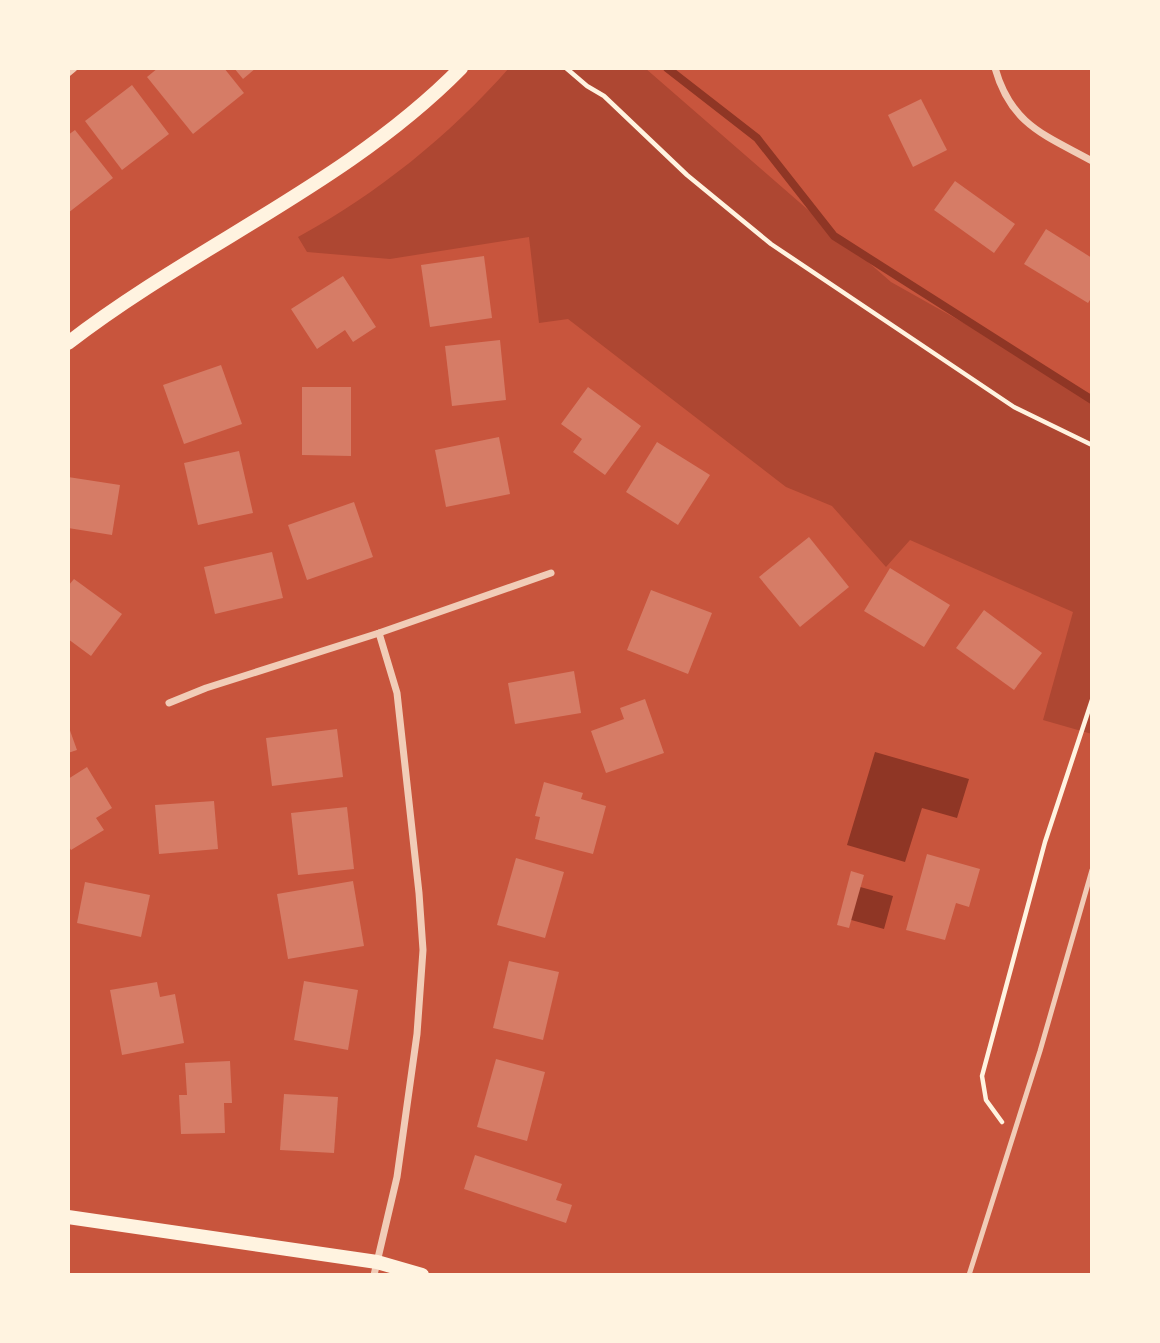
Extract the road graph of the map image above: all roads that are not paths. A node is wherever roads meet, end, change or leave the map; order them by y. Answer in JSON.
{"nodes":[{"id":1,"x":74,"y":68,"type":"edge"},
{"id":2,"x":461,"y":68,"type":"edge"},
{"id":3,"x":995,"y":68,"type":"edge"},
{"id":4,"x":68,"y":73,"type":"edge"},
{"id":5,"x":1092,"y":161,"type":"edge"},
{"id":6,"x":68,"y":342,"type":"edge"},
{"id":7,"x":551,"y":573,"type":"dead end"},
{"id":8,"x":379,"y":633,"type":"junction"},
{"id":9,"x":169,"y":703,"type":"dead end"},
{"id":10,"x":1092,"y":870,"type":"edge"},
{"id":11,"x":68,"y":1217,"type":"edge"},
{"id":12,"x":376,"y":1268,"type":"edge"},
{"id":13,"x":422,"y":1275,"type":"edge"},
{"id":14,"x":969,"y":1275,"type":"edge"}],
"edges":[{"from":1,"to":4,"type":"street"},
{"from":2,"to":6,"type":"main road"},
{"from":3,"to":5,"type":"street"},
{"from":7,"to":8,"type":"street"},
{"from":8,"to":9,"type":"street"},
{"from":8,"to":12,"type":"street"},
{"from":10,"to":14,"type":"lane"},
{"from":11,"to":12,"type":"main road"},
{"from":12,"to":13,"type":"main road"}]}
